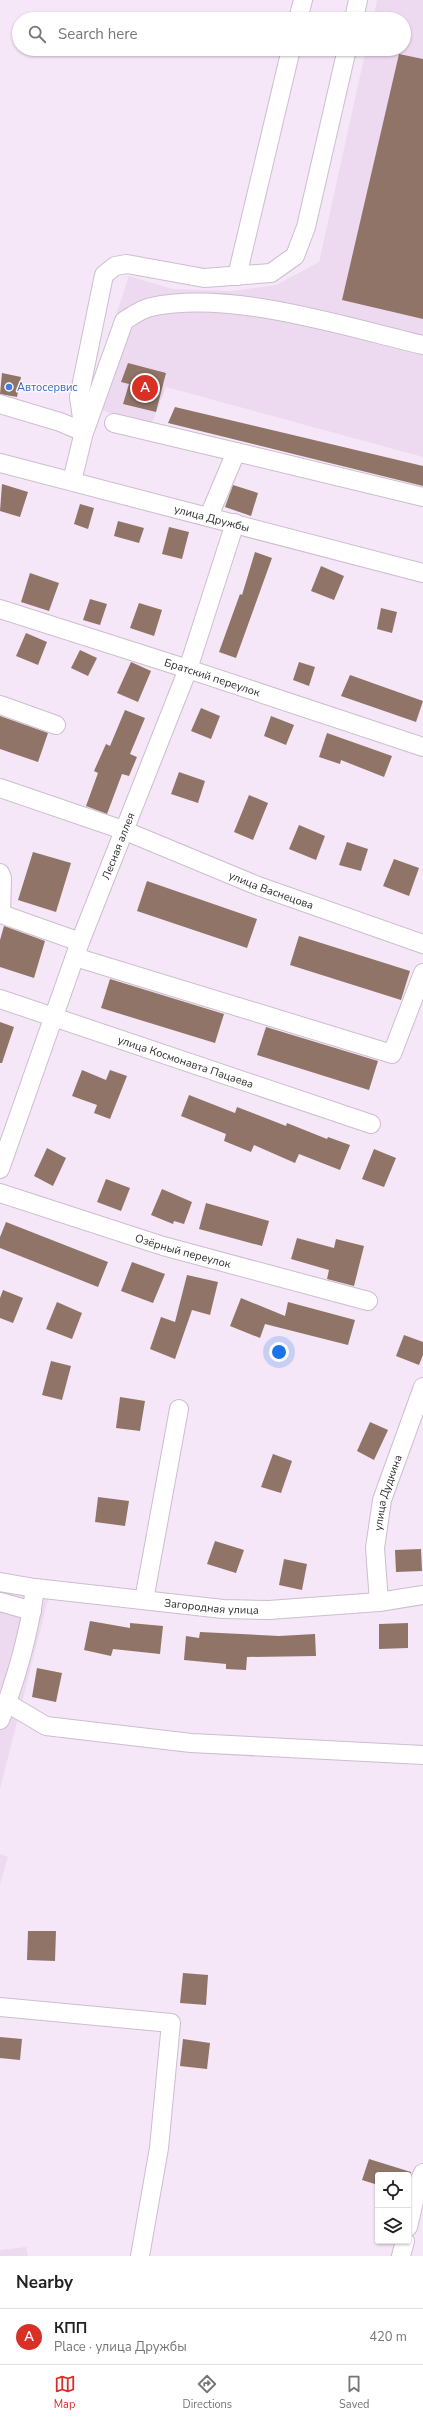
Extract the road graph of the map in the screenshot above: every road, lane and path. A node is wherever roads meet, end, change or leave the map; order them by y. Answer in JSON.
{"nodes":[{"id":1,"x":303,"y":0,"type":"edge"},
{"id":2,"x":358,"y":0,"type":"edge"},
{"id":3,"x":300,"y":12,"type":"edge"},
{"id":4,"x":355,"y":12,"type":"edge"},
{"id":5,"x":289,"y":56,"type":"edge"},
{"id":6,"x":345,"y":56,"type":"edge"},
{"id":7,"x":237,"y":276,"type":"junction"},
{"id":8,"x":423,"y":345,"type":"edge"},
{"id":9,"x":0,"y":404,"type":"edge"},
{"id":10,"x":114,"y":423,"type":"dead end"},
{"id":11,"x":84,"y":432,"type":"junction"},
{"id":12,"x":236,"y":452,"type":"junction"},
{"id":13,"x":0,"y":463,"type":"edge"},
{"id":14,"x":72,"y":482,"type":"junction"},
{"id":15,"x":423,"y":497,"type":"edge"},
{"id":16,"x":209,"y":516,"type":"junction"},
{"id":17,"x":235,"y":523,"type":"junction"},
{"id":18,"x":423,"y":573,"type":"edge"},
{"id":19,"x":0,"y":610,"type":"edge"},
{"id":20,"x":188,"y":669,"type":"junction"},
{"id":21,"x":0,"y":705,"type":"edge"},
{"id":22,"x":56,"y":725,"type":"dead end"},
{"id":23,"x":423,"y":747,"type":"edge"},
{"id":24,"x":0,"y":788,"type":"edge"},
{"id":25,"x":123,"y":830,"type":"junction"},
{"id":26,"x":0,"y":873,"type":"edge"},
{"id":27,"x":0,"y":914,"type":"edge"},
{"id":28,"x":423,"y":944,"type":"edge"},
{"id":29,"x":78,"y":950,"type":"junction"},
{"id":30,"x":423,"y":973,"type":"edge"},
{"id":31,"x":0,"y":999,"type":"edge"},
{"id":32,"x":55,"y":1017,"type":"junction"},
{"id":33,"x":371,"y":1124,"type":"dead end"},
{"id":34,"x":0,"y":1169,"type":"edge"},
{"id":35,"x":0,"y":1192,"type":"edge"},
{"id":36,"x":368,"y":1300,"type":"dead end"},
{"id":37,"x":423,"y":1387,"type":"edge"},
{"id":38,"x":179,"y":1409,"type":"dead end"},
{"id":39,"x":0,"y":1582,"type":"edge"},
{"id":40,"x":35,"y":1588,"type":"junction"},
{"id":41,"x":423,"y":1595,"type":"edge"},
{"id":42,"x":144,"y":1600,"type":"junction"},
{"id":43,"x":0,"y":1602,"type":"edge"},
{"id":44,"x":379,"y":1602,"type":"junction"},
{"id":45,"x":32,"y":1611,"type":"junction"},
{"id":46,"x":7,"y":1703,"type":"junction"},
{"id":47,"x":0,"y":1720,"type":"edge"},
{"id":48,"x":423,"y":1755,"type":"edge"},
{"id":49,"x":0,"y":2006,"type":"edge"},
{"id":50,"x":423,"y":2173,"type":"edge"},
{"id":51,"x":411,"y":2214,"type":"edge"},
{"id":52,"x":404,"y":2244,"type":"edge"},
{"id":53,"x":140,"y":2256,"type":"edge"},
{"id":54,"x":401,"y":2256,"type":"edge"}],
"edges":[{"from":1,"to":3,"type":"street"},
{"from":2,"to":4,"type":"street"},
{"from":5,"to":7,"type":"street"},
{"from":6,"to":7,"type":"street"},
{"from":7,"to":11,"type":"street"},
{"from":8,"to":11,"type":"street"},
{"from":9,"to":11,"type":"street"},
{"from":10,"to":12,"type":"street"},
{"from":11,"to":14,"type":"street"},
{"from":12,"to":15,"type":"street"},
{"from":12,"to":16,"type":"street"},
{"from":13,"to":14,"type":"street","name":"улица Дружбы"},
{"from":14,"to":16,"type":"street","name":"улица Дружбы"},
{"from":16,"to":17,"type":"street","name":"улица Дружбы"},
{"from":17,"to":18,"type":"street","name":"улица Дружбы"},
{"from":17,"to":20,"type":"street","name":"Лесная аллея"},
{"from":19,"to":20,"type":"street","name":"Братский переулок"},
{"from":20,"to":23,"type":"street","name":"Братский переулок"},
{"from":20,"to":25,"type":"street","name":"Лесная аллея"},
{"from":21,"to":22,"type":"street"},
{"from":24,"to":25,"type":"street","name":"улица Васнецова"},
{"from":25,"to":28,"type":"street","name":"улица Васнецова"},
{"from":25,"to":29,"type":"street","name":"Лесная аллея"},
{"from":26,"to":27,"type":"street"},
{"from":27,"to":29,"type":"street"},
{"from":29,"to":30,"type":"street"},
{"from":29,"to":32,"type":"street","name":"Лесная аллея"},
{"from":31,"to":32,"type":"street","name":"улица Космонавта Пацаева"},
{"from":32,"to":33,"type":"street","name":"улица Космонавта Пацаева"},
{"from":32,"to":34,"type":"street","name":"Лесная аллея"},
{"from":35,"to":36,"type":"street","name":"Озёрный переулок"},
{"from":37,"to":44,"type":"street","name":"улица Дудкина"},
{"from":38,"to":42,"type":"street"},
{"from":39,"to":40,"type":"street","name":"Загородная улица"},
{"from":40,"to":42,"type":"street","name":"Загородная улица"},
{"from":40,"to":45,"type":"street"},
{"from":41,"to":44,"type":"street","name":"Загородная улица"},
{"from":42,"to":44,"type":"street","name":"Загородная улица"},
{"from":43,"to":45,"type":"street"},
{"from":45,"to":46,"type":"street"},
{"from":46,"to":47,"type":"street"},
{"from":46,"to":48,"type":"street"},
{"from":49,"to":53,"type":"street"},
{"from":50,"to":51,"type":"street"},
{"from":52,"to":54,"type":"street"}]}
